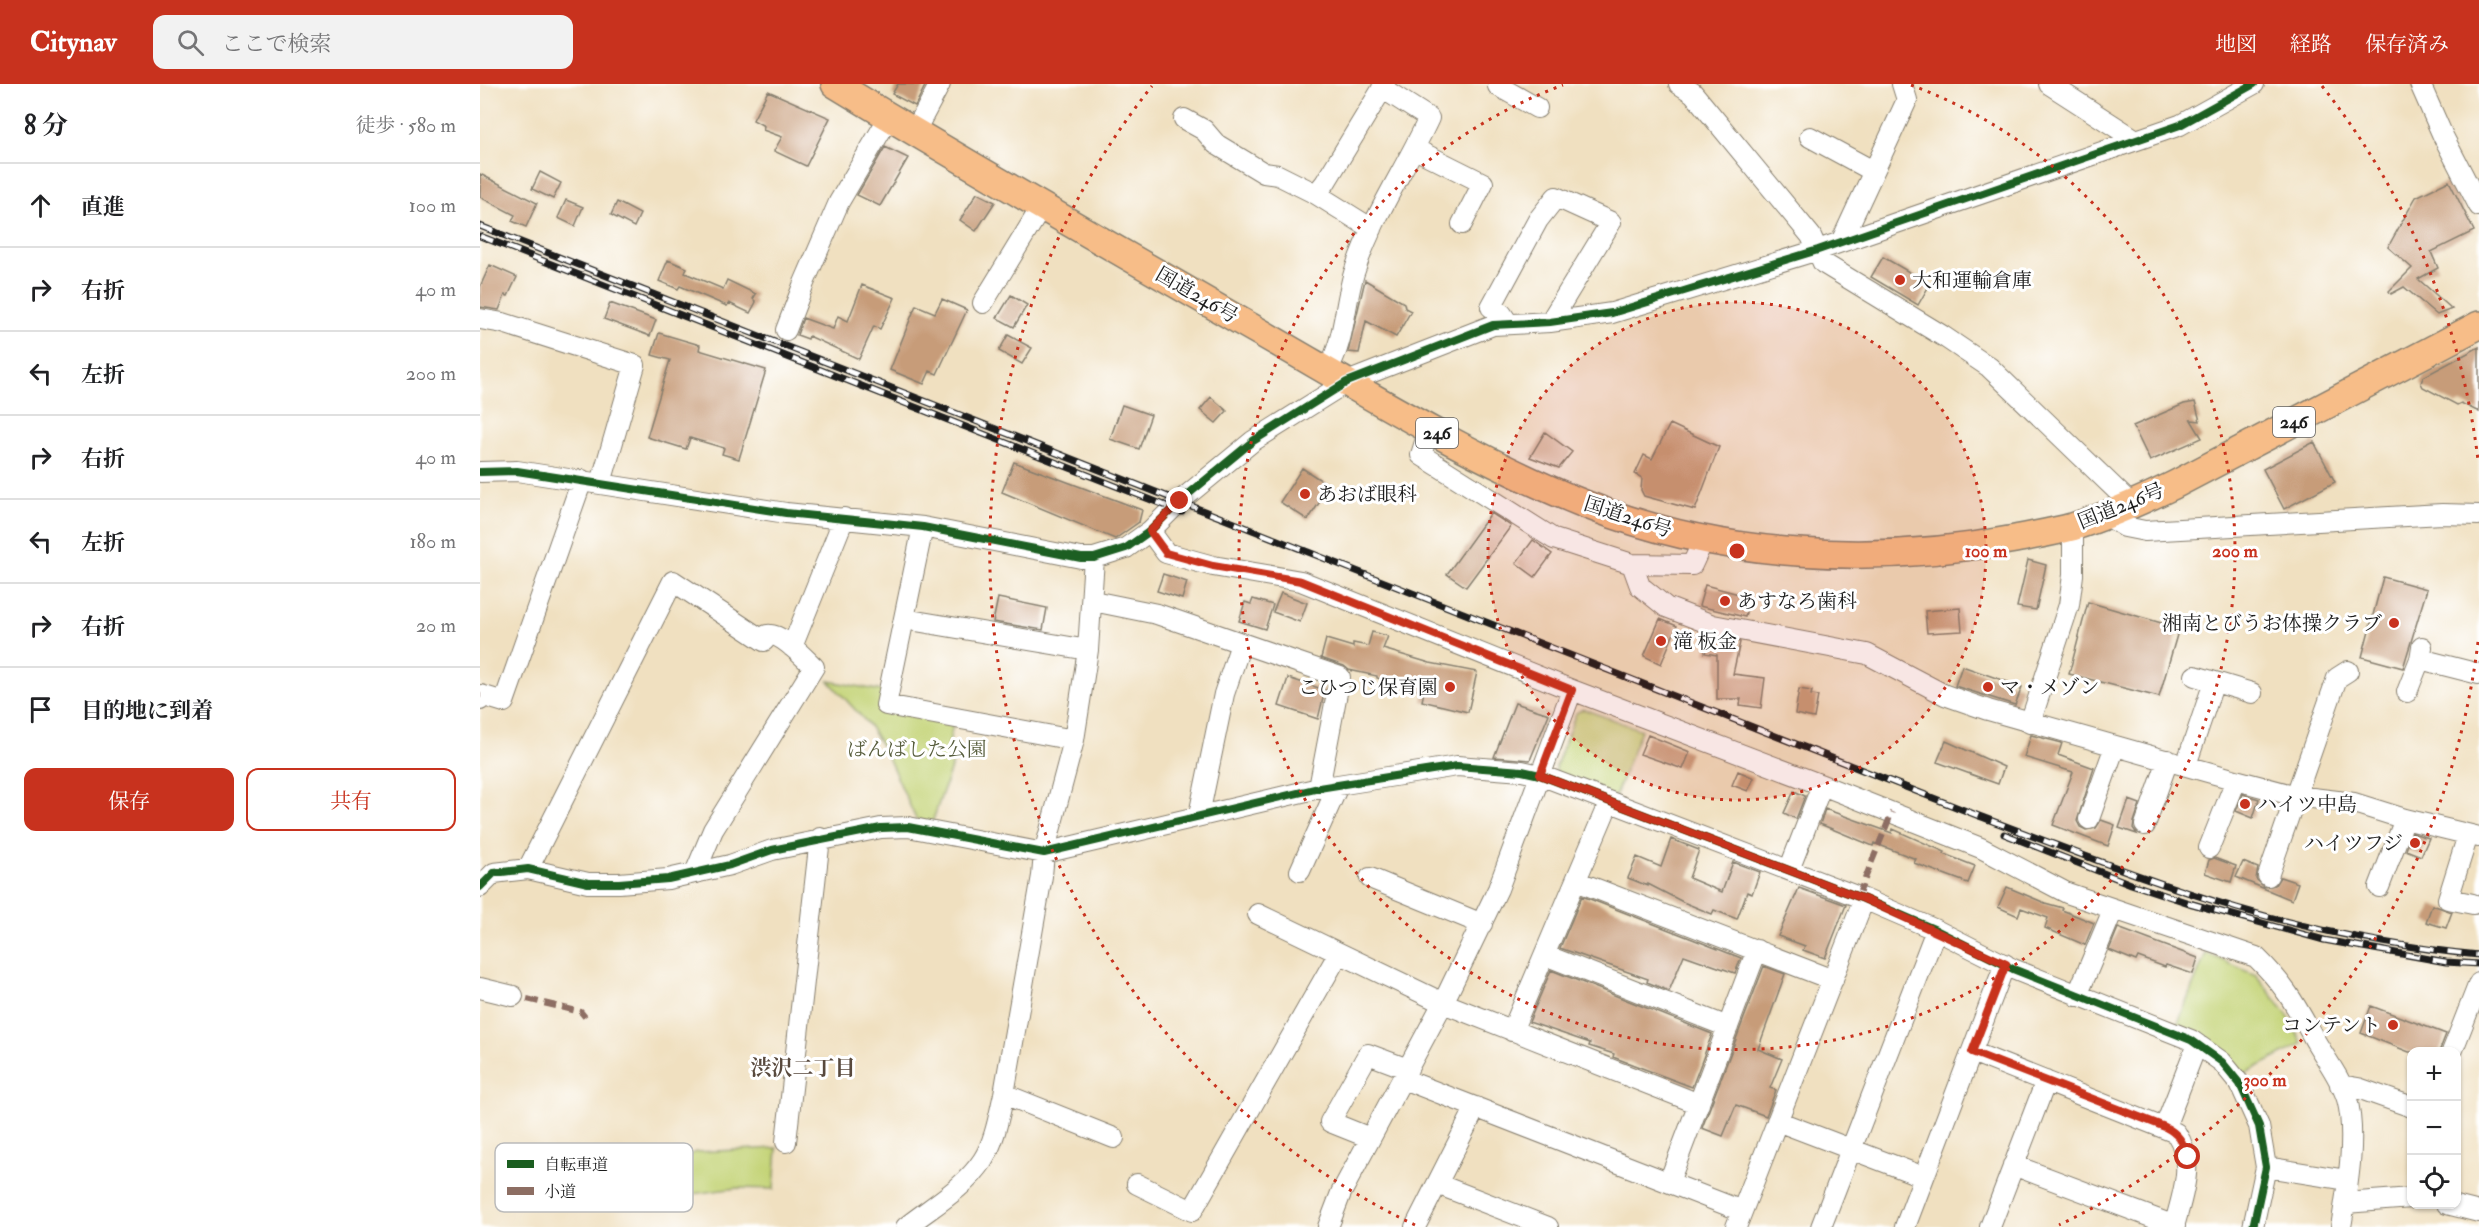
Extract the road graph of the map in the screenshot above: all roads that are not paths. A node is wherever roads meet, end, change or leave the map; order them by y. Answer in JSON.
{"nodes":[{"id":1,"x":835,"y":84,"type":"edge"},
{"id":2,"x":940,"y":84,"type":"edge"},
{"id":3,"x":1679,"y":84,"type":"edge"},
{"id":4,"x":1902,"y":84,"type":"edge"},
{"id":5,"x":2049,"y":84,"type":"edge"},
{"id":6,"x":2254,"y":84,"type":"edge"},
{"id":7,"x":2420,"y":84,"type":"edge"},
{"id":8,"x":1383,"y":86,"type":"edge"},
{"id":9,"x":1498,"y":86,"type":"dead end"},
{"id":10,"x":1530,"y":97,"type":"edge"},
{"id":11,"x":889,"y":117,"type":"junction"},
{"id":12,"x":1184,"y":119,"type":"dead end"},
{"id":13,"x":915,"y":131,"type":"junction"},
{"id":14,"x":1810,"y":137,"type":"dead end"},
{"id":15,"x":2136,"y":140,"type":"junction"},
{"id":16,"x":1415,"y":149,"type":"junction"},
{"id":17,"x":1873,"y":171,"type":"junction"},
{"id":18,"x":1316,"y":194,"type":"junction"},
{"id":19,"x":1042,"y":206,"type":"junction"},
{"id":20,"x":2479,"y":206,"type":"edge"},
{"id":21,"x":1462,"y":224,"type":"dead end"},
{"id":22,"x":1372,"y":229,"type":"junction"},
{"id":23,"x":1842,"y":240,"type":"junction"},
{"id":24,"x":1818,"y":250,"type":"junction"},
{"id":25,"x":983,"y":303,"type":"dead end"},
{"id":26,"x":480,"y":319,"type":"edge"},
{"id":27,"x":1550,"y":322,"type":"junction"},
{"id":28,"x":1508,"y":323,"type":"junction"},
{"id":29,"x":2479,"y":325,"type":"edge"},
{"id":30,"x":786,"y":330,"type":"dead end"},
{"id":31,"x":1337,"y":376,"type":"junction"},
{"id":32,"x":1429,"y":429,"type":"junction"},
{"id":33,"x":480,"y":472,"type":"edge"},
{"id":34,"x":591,"y":481,"type":"junction"},
{"id":35,"x":2132,"y":505,"type":"junction"},
{"id":36,"x":2106,"y":515,"type":"junction"},
{"id":37,"x":2479,"y":515,"type":"edge"},
{"id":38,"x":844,"y":518,"type":"junction"},
{"id":39,"x":2073,"y":526,"type":"junction"},
{"id":40,"x":923,"y":527,"type":"junction"},
{"id":41,"x":1150,"y":531,"type":"junction"},
{"id":42,"x":1704,"y":539,"type":"junction"},
{"id":43,"x":1094,"y":558,"type":"junction"},
{"id":44,"x":1632,"y":564,"type":"junction"},
{"id":45,"x":1093,"y":601,"type":"junction"},
{"id":46,"x":904,"y":619,"type":"junction"},
{"id":47,"x":1240,"y":644,"type":"junction"},
{"id":48,"x":792,"y":647,"type":"junction"},
{"id":49,"x":1088,"y":650,"type":"junction"},
{"id":50,"x":2348,"y":671,"type":"dead end"},
{"id":51,"x":2479,"y":674,"type":"edge"},
{"id":52,"x":2195,"y":676,"type":"dead end"},
{"id":53,"x":2214,"y":682,"type":"junction"},
{"id":54,"x":1572,"y":690,"type":"junction"},
{"id":55,"x":2407,"y":692,"type":"dead end"},
{"id":56,"x":2252,"y":693,"type":"dead end"},
{"id":57,"x":480,"y":700,"type":"edge"},
{"id":58,"x":2030,"y":723,"type":"junction"},
{"id":59,"x":1074,"y":740,"type":"junction"},
{"id":60,"x":2115,"y":746,"type":"junction"},
{"id":61,"x":2177,"y":763,"type":"junction"},
{"id":62,"x":1540,"y":775,"type":"junction"},
{"id":63,"x":2236,"y":780,"type":"junction"},
{"id":64,"x":1822,"y":784,"type":"junction"},
{"id":65,"x":1328,"y":787,"type":"junction"},
{"id":66,"x":2296,"y":796,"type":"junction"},
{"id":67,"x":1609,"y":802,"type":"junction"},
{"id":68,"x":1199,"y":815,"type":"junction"},
{"id":69,"x":2089,"y":819,"type":"dead end"},
{"id":70,"x":2405,"y":819,"type":"junction"},
{"id":71,"x":2145,"y":825,"type":"dead end"},
{"id":72,"x":2473,"y":836,"type":"edge"},
{"id":73,"x":820,"y":838,"type":"junction"},
{"id":74,"x":2209,"y":848,"type":"dead end"},
{"id":75,"x":1044,"y":853,"type":"junction"},
{"id":76,"x":487,"y":868,"type":"edge"},
{"id":77,"x":528,"y":869,"type":"junction"},
{"id":78,"x":1789,"y":870,"type":"junction"},
{"id":79,"x":1300,"y":871,"type":"dead end"},
{"id":80,"x":695,"y":873,"type":"junction"},
{"id":81,"x":2268,"y":876,"type":"dead end"},
{"id":82,"x":1370,"y":878,"type":"dead end"},
{"id":83,"x":1576,"y":881,"type":"junction"},
{"id":84,"x":480,"y":887,"type":"edge"},
{"id":85,"x":2379,"y":887,"type":"dead end"},
{"id":86,"x":1864,"y":899,"type":"junction"},
{"id":87,"x":2473,"y":904,"type":"dead end"},
{"id":88,"x":2113,"y":910,"type":"junction"},
{"id":89,"x":1258,"y":914,"type":"dead end"},
{"id":90,"x":1482,"y":924,"type":"junction"},
{"id":91,"x":1936,"y":930,"type":"junction"},
{"id":92,"x":1757,"y":951,"type":"junction"},
{"id":93,"x":1339,"y":953,"type":"junction"},
{"id":94,"x":1545,"y":955,"type":"junction"},
{"id":95,"x":2006,"y":964,"type":"junction"},
{"id":96,"x":1833,"y":980,"type":"junction"},
{"id":97,"x":2479,"y":983,"type":"edge"},
{"id":98,"x":480,"y":988,"type":"edge"},
{"id":99,"x":513,"y":996,"type":"dead end"},
{"id":100,"x":2077,"y":996,"type":"junction"},
{"id":101,"x":1443,"y":1003,"type":"junction"},
{"id":102,"x":1728,"y":1027,"type":"junction"},
{"id":103,"x":1512,"y":1031,"type":"junction"},
{"id":104,"x":2197,"y":1044,"type":"junction"},
{"id":105,"x":2454,"y":1047,"type":"edge"},
{"id":106,"x":1972,"y":1052,"type":"junction"},
{"id":107,"x":1405,"y":1074,"type":"junction"},
{"id":108,"x":2046,"y":1081,"type":"junction"},
{"id":109,"x":2340,"y":1085,"type":"junction"},
{"id":110,"x":1004,"y":1094,"type":"junction"},
{"id":111,"x":1699,"y":1104,"type":"junction"},
{"id":112,"x":2407,"y":1105,"type":"edge"},
{"id":113,"x":1476,"y":1107,"type":"junction"},
{"id":114,"x":1778,"y":1121,"type":"junction"},
{"id":115,"x":2165,"y":1127,"type":"junction"},
{"id":116,"x":1114,"y":1138,"type":"dead end"},
{"id":117,"x":1370,"y":1138,"type":"junction"},
{"id":118,"x":786,"y":1142,"type":"dead end"},
{"id":119,"x":1851,"y":1149,"type":"junction"},
{"id":120,"x":2013,"y":1165,"type":"junction"},
{"id":121,"x":2266,"y":1167,"type":"junction"},
{"id":122,"x":1924,"y":1178,"type":"junction"},
{"id":123,"x":2347,"y":1180,"type":"junction"},
{"id":124,"x":1669,"y":1182,"type":"junction"},
{"id":125,"x":1137,"y":1184,"type":"dead end"},
{"id":126,"x":1437,"y":1184,"type":"junction"},
{"id":127,"x":2407,"y":1197,"type":"edge"},
{"id":128,"x":2345,"y":1203,"type":"junction"},
{"id":129,"x":2461,"y":1208,"type":"edge"},
{"id":130,"x":2479,"y":1212,"type":"edge"},
{"id":131,"x":1739,"y":1219,"type":"edge"},
{"id":132,"x":2175,"y":1226,"type":"edge"},
{"id":133,"x":906,"y":1227,"type":"edge"},
{"id":134,"x":1328,"y":1227,"type":"edge"},
{"id":135,"x":1416,"y":1227,"type":"edge"},
{"id":136,"x":1548,"y":1227,"type":"edge"},
{"id":137,"x":1821,"y":1227,"type":"edge"},
{"id":138,"x":1905,"y":1227,"type":"edge"},
{"id":139,"x":1989,"y":1227,"type":"edge"},
{"id":140,"x":2253,"y":1227,"type":"edge"},
{"id":141,"x":2340,"y":1227,"type":"edge"}],
"edges":[{"from":1,"to":11,"type":"highway","name":"国道246号","number":"246"},
{"from":2,"to":13,"type":"street"},
{"from":3,"to":24,"type":"street"},
{"from":4,"to":17,"type":"street"},
{"from":5,"to":15,"type":"street"},
{"from":6,"to":15,"type":"street"},
{"from":7,"to":20,"type":"street"},
{"from":8,"to":16,"type":"street"},
{"from":8,"to":18,"type":"street"},
{"from":9,"to":10,"type":"street"},
{"from":11,"to":13,"type":"highway","name":"国道246号","number":"246"},
{"from":11,"to":30,"type":"street"},
{"from":12,"to":18,"type":"street"},
{"from":13,"to":19,"type":"highway","name":"国道246号","number":"246"},
{"from":14,"to":17,"type":"street"},
{"from":15,"to":23,"type":"street"},
{"from":16,"to":21,"type":"street"},
{"from":16,"to":22,"type":"street"},
{"from":17,"to":23,"type":"street"},
{"from":18,"to":22,"type":"street"},
{"from":19,"to":25,"type":"street"},
{"from":19,"to":31,"type":"highway","name":"国道246号","number":"246"},
{"from":22,"to":31,"type":"street"},
{"from":23,"to":24,"type":"street"},
{"from":24,"to":27,"type":"street"},
{"from":24,"to":35,"type":"street"},
{"from":26,"to":34,"type":"street"},
{"from":27,"to":28,"type":"street"},
{"from":27,"to":28,"type":"street"},
{"from":28,"to":31,"type":"street"},
{"from":29,"to":35,"type":"highway","name":"国道246号","number":"246"},
{"from":31,"to":32,"type":"highway","name":"国道246号","number":"246"},
{"from":31,"to":41,"type":"street"},
{"from":32,"to":42,"type":"highway","name":"国道246号","number":"246"},
{"from":32,"to":44,"type":"street"},
{"from":33,"to":34,"type":"street"},
{"from":34,"to":38,"type":"street"},
{"from":34,"to":57,"type":"street"},
{"from":35,"to":36,"type":"highway","name":"国道246号","number":"246"},
{"from":36,"to":37,"type":"street"},
{"from":36,"to":39,"type":"highway","name":"国道246号","number":"246"},
{"from":38,"to":40,"type":"street"},
{"from":38,"to":48,"type":"street"},
{"from":39,"to":42,"type":"highway","name":"国道246号","number":"246"},
{"from":39,"to":58,"type":"street"},
{"from":40,"to":43,"type":"street"},
{"from":40,"to":46,"type":"street"},
{"from":41,"to":43,"type":"street"},
{"from":41,"to":54,"type":"street"},
{"from":42,"to":44,"type":"street"},
{"from":43,"to":45,"type":"street"},
{"from":44,"to":58,"type":"street"},
{"from":45,"to":47,"type":"street"},
{"from":45,"to":49,"type":"street"},
{"from":46,"to":49,"type":"street"},
{"from":46,"to":59,"type":"street"},
{"from":47,"to":65,"type":"street"},
{"from":47,"to":68,"type":"street"},
{"from":48,"to":77,"type":"street"},
{"from":48,"to":80,"type":"street"},
{"from":49,"to":59,"type":"street"},
{"from":50,"to":66,"type":"street"},
{"from":51,"to":55,"type":"street"},
{"from":52,"to":53,"type":"street"},
{"from":53,"to":56,"type":"street"},
{"from":53,"to":61,"type":"street"},
{"from":54,"to":62,"type":"street"},
{"from":54,"to":64,"type":"street"},
{"from":58,"to":60,"type":"street"},
{"from":59,"to":75,"type":"street"},
{"from":60,"to":61,"type":"street"},
{"from":60,"to":69,"type":"street"},
{"from":61,"to":63,"type":"street"},
{"from":61,"to":71,"type":"street"},
{"from":62,"to":65,"type":"street"},
{"from":62,"to":67,"type":"street"},
{"from":62,"to":90,"type":"street"},
{"from":63,"to":66,"type":"street"},
{"from":63,"to":74,"type":"street"},
{"from":64,"to":78,"type":"street"},
{"from":64,"to":88,"type":"street"},
{"from":65,"to":68,"type":"street"},
{"from":65,"to":79,"type":"street"},
{"from":66,"to":70,"type":"street"},
{"from":66,"to":81,"type":"street"},
{"from":67,"to":78,"type":"street"},
{"from":67,"to":83,"type":"street"},
{"from":68,"to":75,"type":"street"},
{"from":70,"to":72,"type":"street"},
{"from":70,"to":85,"type":"street"},
{"from":72,"to":87,"type":"street"},
{"from":73,"to":75,"type":"street"},
{"from":73,"to":80,"type":"street"},
{"from":73,"to":118,"type":"street"},
{"from":75,"to":110,"type":"street"},
{"from":76,"to":77,"type":"street"},
{"from":76,"to":84,"type":"street"},
{"from":77,"to":80,"type":"street"},
{"from":78,"to":86,"type":"street"},
{"from":82,"to":90,"type":"street"},
{"from":83,"to":92,"type":"street"},
{"from":83,"to":94,"type":"street"},
{"from":86,"to":91,"type":"street"},
{"from":86,"to":96,"type":"street"},
{"from":88,"to":100,"type":"street"},
{"from":88,"to":109,"type":"street"},
{"from":89,"to":93,"type":"street"},
{"from":90,"to":101,"type":"street"},
{"from":91,"to":95,"type":"street"},
{"from":91,"to":119,"type":"street"},
{"from":92,"to":96,"type":"street"},
{"from":92,"to":102,"type":"street"},
{"from":93,"to":101,"type":"street"},
{"from":93,"to":125,"type":"street"},
{"from":94,"to":102,"type":"street"},
{"from":94,"to":103,"type":"street"},
{"from":95,"to":100,"type":"street"},
{"from":95,"to":106,"type":"street"},
{"from":96,"to":114,"type":"street"},
{"from":97,"to":105,"type":"street"},
{"from":98,"to":99,"type":"street"},
{"from":100,"to":104,"type":"street"},
{"from":101,"to":103,"type":"street"},
{"from":101,"to":107,"type":"street"},
{"from":102,"to":111,"type":"street"},
{"from":103,"to":111,"type":"street"},
{"from":104,"to":115,"type":"street"},
{"from":104,"to":121,"type":"street"},
{"from":106,"to":108,"type":"street"},
{"from":106,"to":122,"type":"street"},
{"from":107,"to":113,"type":"street"},
{"from":107,"to":117,"type":"street"},
{"from":107,"to":117,"type":"street"},
{"from":108,"to":115,"type":"street"},
{"from":108,"to":120,"type":"street"},
{"from":109,"to":112,"type":"street"},
{"from":109,"to":123,"type":"street"},
{"from":110,"to":116,"type":"street"},
{"from":110,"to":133,"type":"street"},
{"from":111,"to":124,"type":"street"},
{"from":113,"to":124,"type":"street"},
{"from":113,"to":126,"type":"street"},
{"from":114,"to":119,"type":"street"},
{"from":114,"to":131,"type":"street"},
{"from":115,"to":132,"type":"street"},
{"from":117,"to":134,"type":"street"},
{"from":119,"to":122,"type":"street"},
{"from":119,"to":137,"type":"street"},
{"from":120,"to":132,"type":"street"},
{"from":120,"to":139,"type":"street"},
{"from":121,"to":123,"type":"street"},
{"from":121,"to":140,"type":"street"},
{"from":122,"to":138,"type":"street"},
{"from":123,"to":128,"type":"street"},
{"from":124,"to":131,"type":"street"},
{"from":126,"to":135,"type":"street"},
{"from":126,"to":136,"type":"street"},
{"from":127,"to":128,"type":"street"},
{"from":128,"to":141,"type":"street"},
{"from":129,"to":130,"type":"street"}]}
